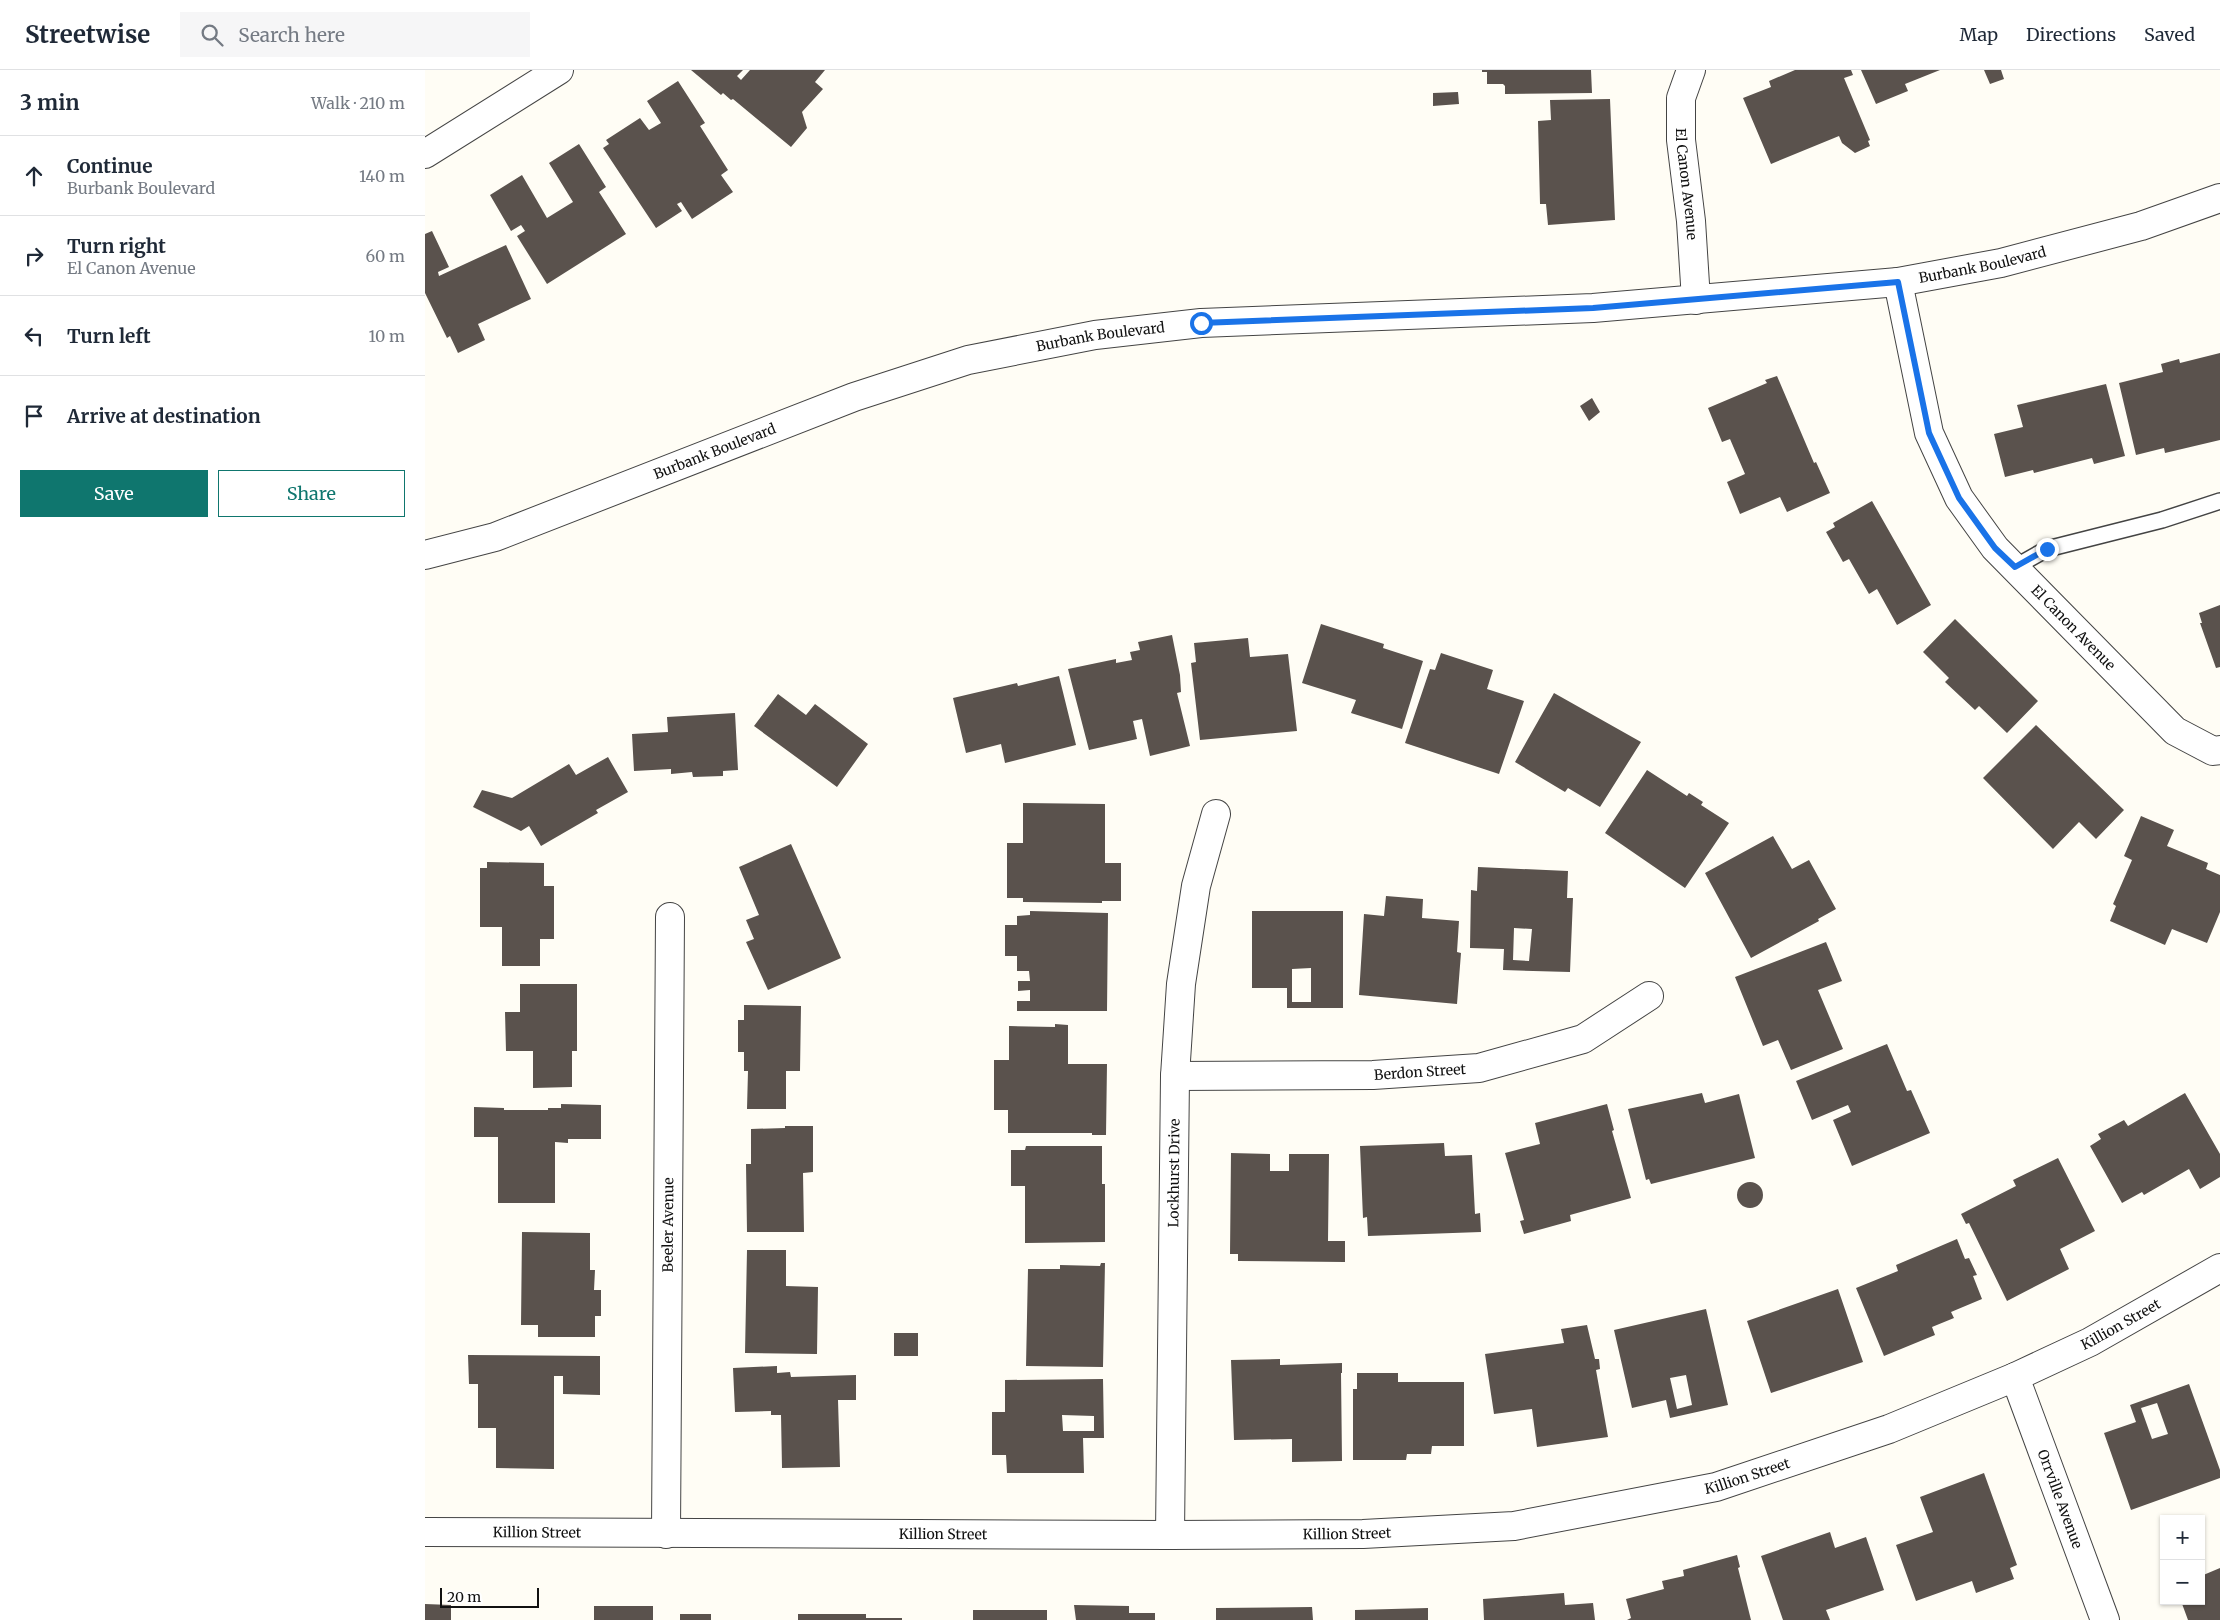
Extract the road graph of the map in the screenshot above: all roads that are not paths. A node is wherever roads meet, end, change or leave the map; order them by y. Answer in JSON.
{"nodes":[{"id":1,"x":559,"y":70,"type":"edge"},
{"id":2,"x":1691,"y":70,"type":"edge"},
{"id":3,"x":425,"y":154,"type":"edge"},
{"id":4,"x":2220,"y":198,"type":"edge"},
{"id":5,"x":1898,"y":282,"type":"junction"},
{"id":6,"x":1696,"y":300,"type":"junction"},
{"id":7,"x":2220,"y":501,"type":"edge"},
{"id":8,"x":425,"y":555,"type":"edge"},
{"id":9,"x":2015,"y":567,"type":"junction"},
{"id":10,"x":2217,"y":751,"type":"edge"},
{"id":11,"x":1217,"y":814,"type":"dead end"},
{"id":12,"x":670,"y":916,"type":"dead end"},
{"id":13,"x":1649,"y":996,"type":"dead end"},
{"id":14,"x":1175,"y":1076,"type":"junction"},
{"id":15,"x":2220,"y":1268,"type":"edge"},
{"id":16,"x":2015,"y":1377,"type":"junction"},
{"id":17,"x":425,"y":1532,"type":"edge"},
{"id":18,"x":666,"y":1534,"type":"junction"},
{"id":19,"x":1170,"y":1535,"type":"junction"},
{"id":20,"x":2105,"y":1620,"type":"edge"}],
"edges":[{"from":1,"to":3,"type":"street"},
{"from":2,"to":6,"type":"street","name":"El Canon Avenue"},
{"from":4,"to":5,"type":"street","name":"Burbank Boulevard"},
{"from":5,"to":6,"type":"street","name":"Burbank Boulevard"},
{"from":5,"to":9,"type":"street","name":"El Canon Avenue"},
{"from":6,"to":8,"type":"street","name":"Burbank Boulevard"},
{"from":7,"to":9,"type":"lane"},
{"from":9,"to":10,"type":"street","name":"El Canon Avenue"},
{"from":11,"to":14,"type":"street","name":"Lockhurst Drive"},
{"from":12,"to":18,"type":"street","name":"Beeler Avenue"},
{"from":13,"to":14,"type":"street","name":"Berdon Street"},
{"from":14,"to":19,"type":"street","name":"Lockhurst Drive"},
{"from":15,"to":16,"type":"street","name":"Killion Street"},
{"from":16,"to":19,"type":"street","name":"Killion Street"},
{"from":16,"to":20,"type":"street","name":"Orrville Avenue"},
{"from":17,"to":18,"type":"street","name":"Killion Street"},
{"from":18,"to":19,"type":"street","name":"Killion Street"}]}
